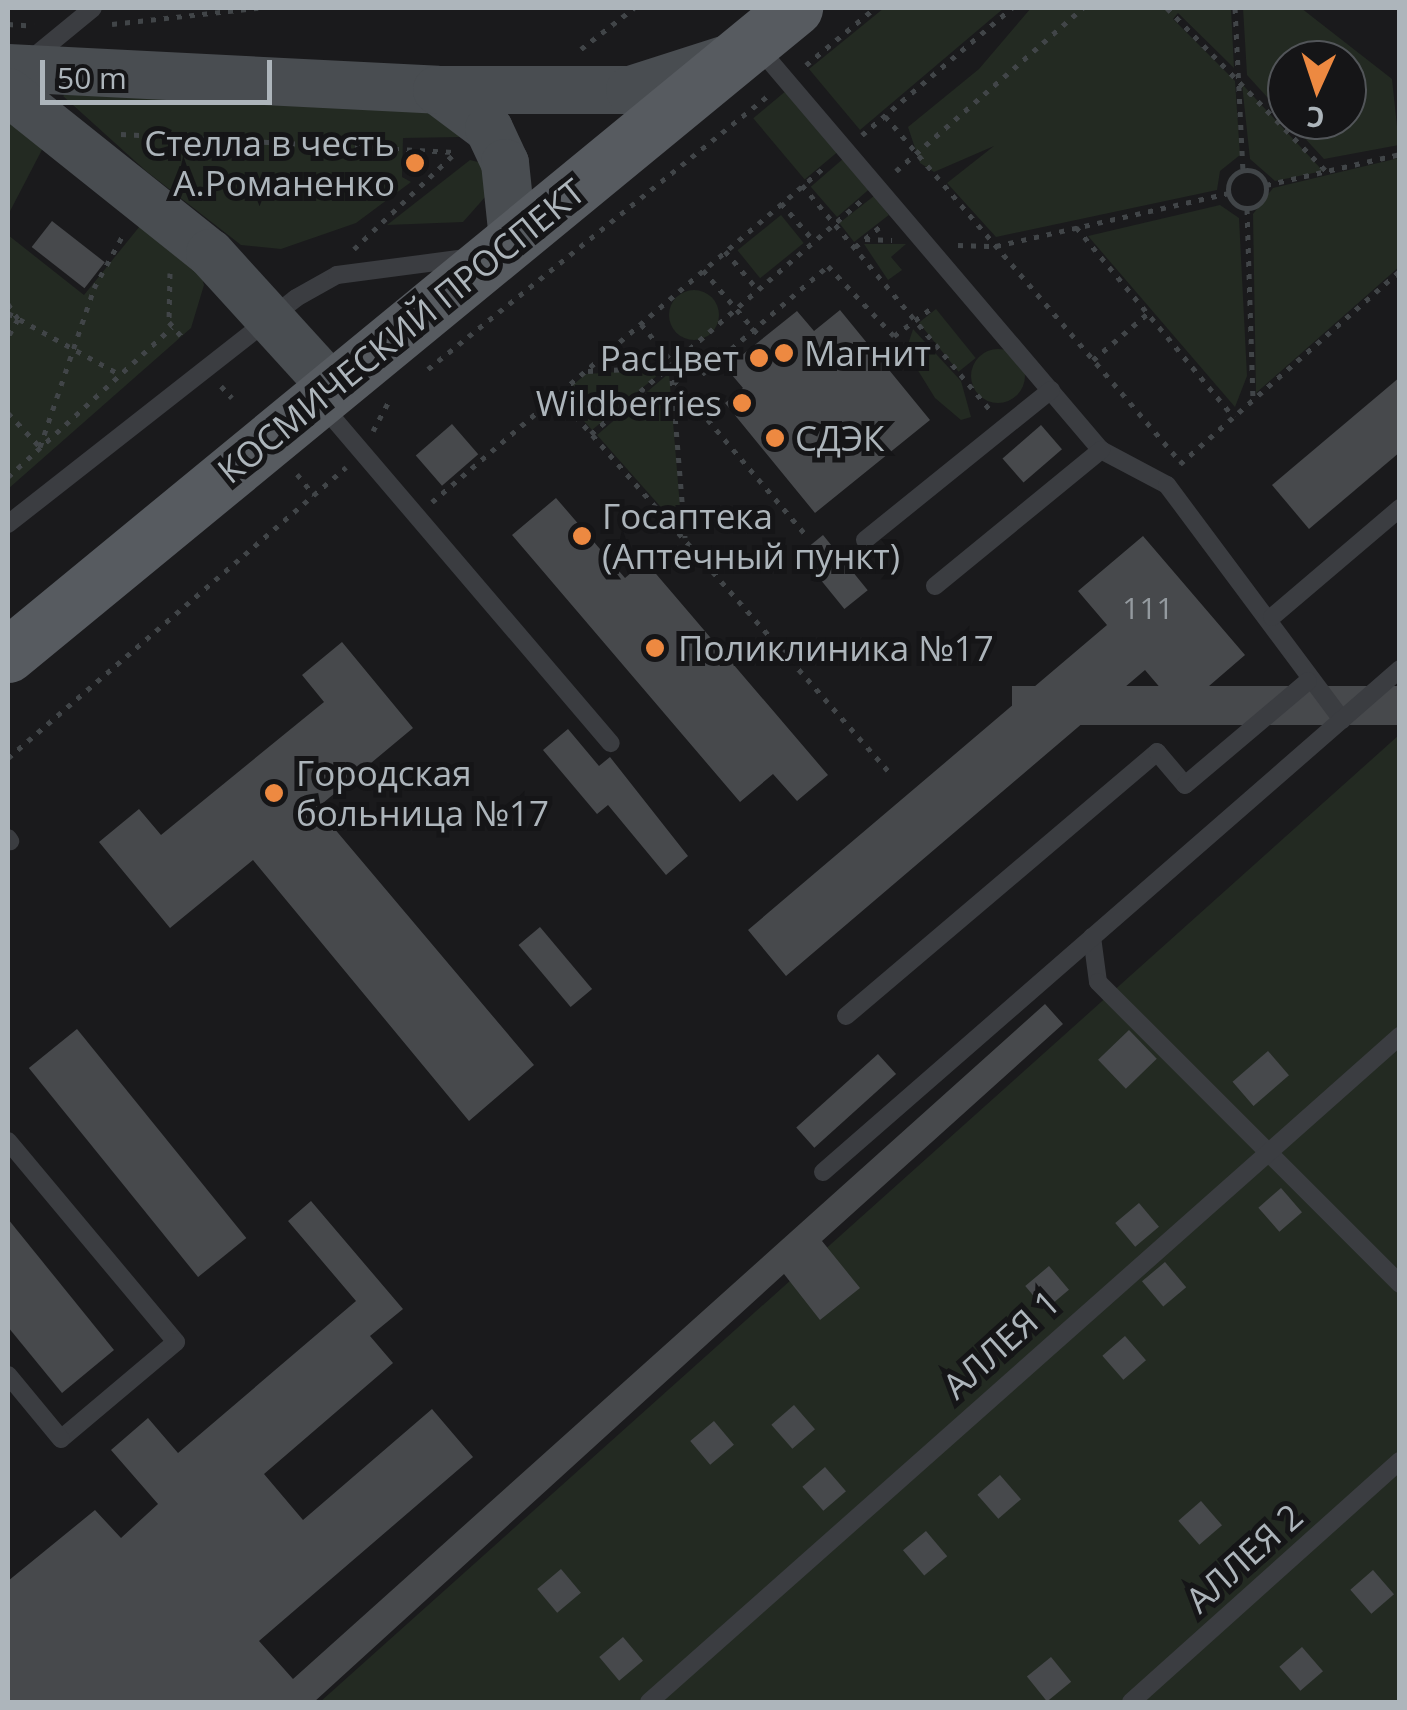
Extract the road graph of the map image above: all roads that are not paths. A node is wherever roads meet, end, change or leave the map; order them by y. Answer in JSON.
{"nodes":[{"id":1,"x":93,"y":8,"type":"edge"},
{"id":2,"x":795,"y":8,"type":"edge"},
{"id":3,"x":760,"y":58,"type":"junction"},
{"id":4,"x":11,"y":76,"type":"edge"},
{"id":5,"x":436,"y":90,"type":"junction"},
{"id":6,"x":502,"y":248,"type":"junction"},
{"id":7,"x":268,"y":318,"type":"junction"},
{"id":8,"x":1051,"y":390,"type":"junction"},
{"id":9,"x":325,"y":393,"type":"junction"},
{"id":10,"x":1102,"y":450,"type":"junction"},
{"id":11,"x":1400,"y":508,"type":"edge"},
{"id":12,"x":8,"y":524,"type":"edge"},
{"id":13,"x":865,"y":540,"type":"dead end"},
{"id":14,"x":934,"y":586,"type":"dead end"},
{"id":15,"x":1272,"y":617,"type":"junction"},
{"id":16,"x":8,"y":653,"type":"edge"},
{"id":17,"x":1400,"y":669,"type":"edge"},
{"id":18,"x":1308,"y":681,"type":"junction"},
{"id":19,"x":1342,"y":720,"type":"junction"},
{"id":20,"x":610,"y":743,"type":"dead end"},
{"id":21,"x":1092,"y":937,"type":"junction"},
{"id":22,"x":846,"y":1016,"type":"dead end"},
{"id":23,"x":1400,"y":1036,"type":"edge"},
{"id":24,"x":8,"y":1141,"type":"edge"},
{"id":25,"x":1265,"y":1152,"type":"junction"},
{"id":26,"x":824,"y":1172,"type":"dead end"},
{"id":27,"x":1400,"y":1284,"type":"edge"},
{"id":28,"x":8,"y":1375,"type":"edge"},
{"id":29,"x":1400,"y":1461,"type":"edge"},
{"id":30,"x":649,"y":1702,"type":"edge"},
{"id":31,"x":1131,"y":1702,"type":"edge"}],
"edges":[{"from":1,"to":4,"type":"lane"},
{"from":2,"to":3,"type":"main road","name":"КОСМИЧЕСКИЙ ПРОСПЕКТ"},
{"from":3,"to":5,"type":"main road"},
{"from":3,"to":6,"type":"main road","name":"КОСМИЧЕСКИЙ ПРОСПЕКТ"},
{"from":3,"to":8,"type":"lane"},
{"from":4,"to":5,"type":"main road"},
{"from":4,"to":7,"type":"main road"},
{"from":5,"to":6,"type":"main road"},
{"from":6,"to":7,"type":"lane"},
{"from":6,"to":9,"type":"main road","name":"КОСМИЧЕСКИЙ ПРОСПЕКТ"},
{"from":7,"to":9,"type":"main road"},
{"from":7,"to":12,"type":"lane"},
{"from":8,"to":10,"type":"lane"},
{"from":8,"to":13,"type":"lane"},
{"from":9,"to":16,"type":"main road","name":"КОСМИЧЕСКИЙ ПРОСПЕКТ"},
{"from":9,"to":20,"type":"lane"},
{"from":10,"to":14,"type":"lane"},
{"from":10,"to":15,"type":"lane"},
{"from":11,"to":15,"type":"lane"},
{"from":15,"to":18,"type":"lane"},
{"from":17,"to":19,"type":"lane"},
{"from":18,"to":19,"type":"lane"},
{"from":18,"to":22,"type":"lane"},
{"from":19,"to":21,"type":"lane"},
{"from":21,"to":25,"type":"lane"},
{"from":21,"to":26,"type":"lane"},
{"from":23,"to":25,"type":"lane","name":"АЛЛЕЯ 1"},
{"from":24,"to":28,"type":"lane"},
{"from":25,"to":27,"type":"lane"},
{"from":25,"to":30,"type":"lane","name":"АЛЛЕЯ 1"},
{"from":29,"to":31,"type":"lane","name":"АЛЛЕЯ 2"}]}
